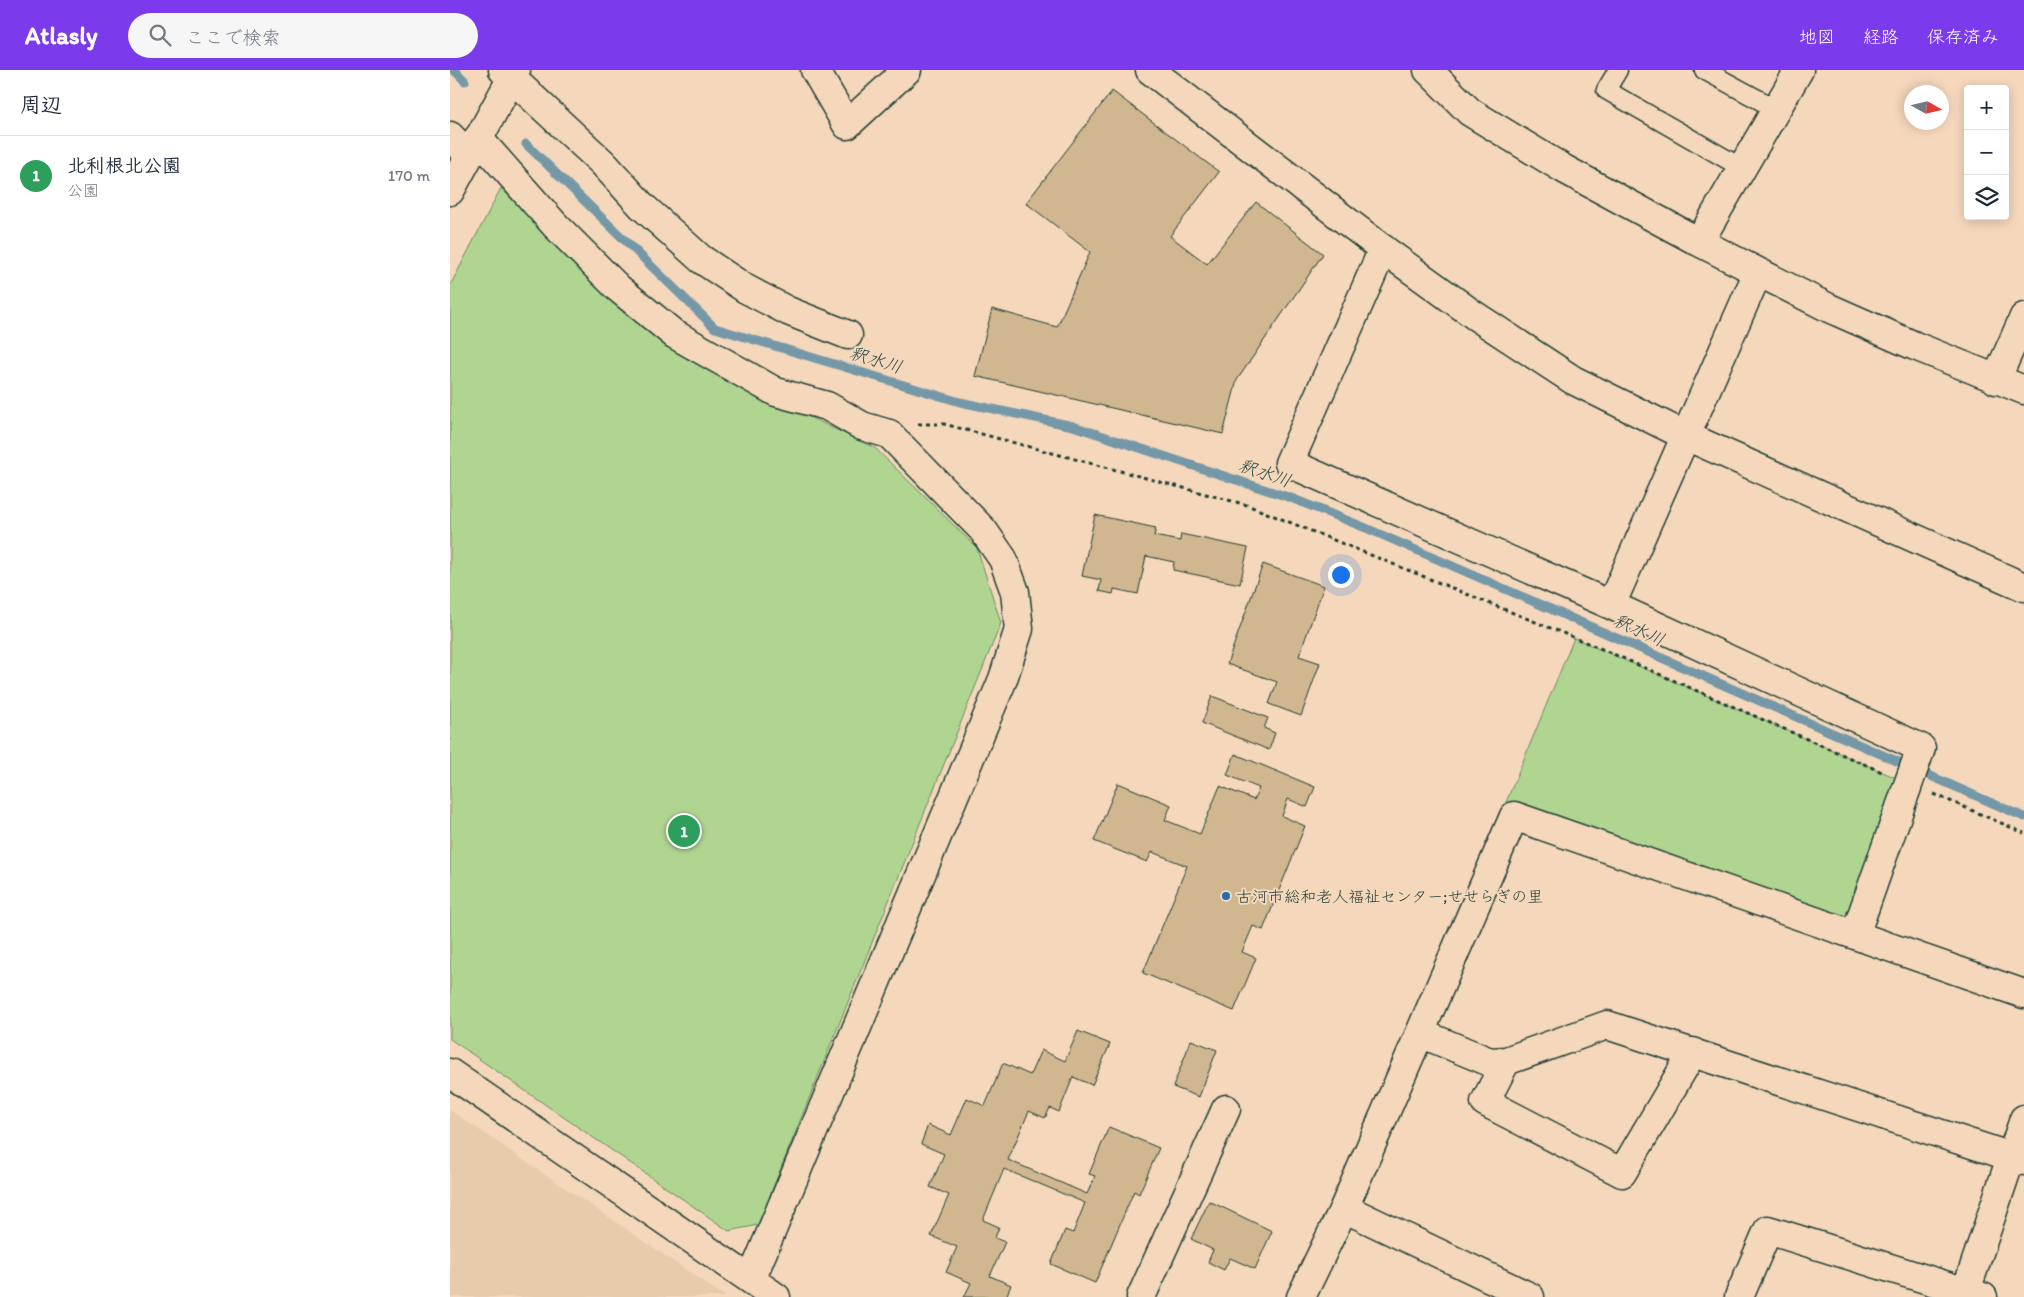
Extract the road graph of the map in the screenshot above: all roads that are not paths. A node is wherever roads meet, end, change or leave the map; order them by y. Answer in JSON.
{"nodes":[{"id":1,"x":815,"y":70,"type":"edge"},
{"id":2,"x":908,"y":70,"type":"edge"},
{"id":3,"x":1150,"y":70,"type":"edge"},
{"id":4,"x":1428,"y":70,"type":"edge"},
{"id":5,"x":1618,"y":70,"type":"edge"},
{"id":6,"x":1704,"y":70,"type":"edge"},
{"id":7,"x":1799,"y":70,"type":"edge"},
{"id":8,"x":510,"y":73,"type":"edge"},
{"id":9,"x":1776,"y":109,"type":"junction"},
{"id":10,"x":465,"y":143,"type":"edge"},
{"id":11,"x":1742,"y":168,"type":"junction"},
{"id":12,"x":450,"y":191,"type":"edge"},
{"id":13,"x":1699,"y":242,"type":"junction"},
{"id":14,"x":1383,"y":249,"type":"junction"},
{"id":15,"x":1758,"y":272,"type":"junction"},
{"id":16,"x":2024,"y":317,"type":"edge"},
{"id":17,"x":848,"y":335,"type":"dead end"},
{"id":18,"x":1996,"y":380,"type":"junction"},
{"id":19,"x":2024,"y":390,"type":"edge"},
{"id":20,"x":1684,"y":436,"type":"junction"},
{"id":21,"x":2024,"y":587,"type":"edge"},
{"id":22,"x":1610,"y":605,"type":"junction"},
{"id":23,"x":1855,"y":935,"type":"junction"},
{"id":24,"x":2024,"y":994,"type":"edge"},
{"id":25,"x":1420,"y":1033,"type":"junction"},
{"id":26,"x":1693,"y":1052,"type":"junction"},
{"id":27,"x":1506,"y":1062,"type":"junction"},
{"id":28,"x":450,"y":1073,"type":"edge"},
{"id":29,"x":1226,"y":1109,"type":"dead end"},
{"id":30,"x":2024,"y":1119,"type":"edge"},
{"id":31,"x":2018,"y":1159,"type":"edge"},
{"id":32,"x":1344,"y":1208,"type":"junction"},
{"id":33,"x":751,"y":1280,"type":"junction"},
{"id":34,"x":1971,"y":1295,"type":"edge"},
{"id":35,"x":776,"y":1297,"type":"edge"},
{"id":36,"x":1141,"y":1297,"type":"edge"},
{"id":37,"x":1300,"y":1297,"type":"edge"},
{"id":38,"x":1530,"y":1297,"type":"edge"},
{"id":39,"x":1739,"y":1297,"type":"edge"}],
"edges":[{"from":1,"to":2,"type":"street"},
{"from":3,"to":14,"type":"street"},
{"from":4,"to":13,"type":"street"},
{"from":5,"to":11,"type":"lane"},
{"from":6,"to":9,"type":"lane"},
{"from":7,"to":9,"type":"street"},
{"from":8,"to":10,"type":"street"},
{"from":8,"to":17,"type":"street"},
{"from":9,"to":11,"type":"street"},
{"from":10,"to":12,"type":"street"},
{"from":10,"to":33,"type":"street"},
{"from":11,"to":13,"type":"street"},
{"from":13,"to":15,"type":"street"},
{"from":14,"to":20,"type":"street"},
{"from":14,"to":22,"type":"street"},
{"from":15,"to":18,"type":"street"},
{"from":15,"to":20,"type":"street"},
{"from":16,"to":18,"type":"street"},
{"from":18,"to":19,"type":"street"},
{"from":20,"to":21,"type":"street"},
{"from":20,"to":22,"type":"street"},
{"from":22,"to":23,"type":"street"},
{"from":23,"to":24,"type":"street"},
{"from":23,"to":25,"type":"street"},
{"from":25,"to":27,"type":"street"},
{"from":25,"to":32,"type":"street"},
{"from":26,"to":27,"type":"street"},
{"from":26,"to":27,"type":"street"},
{"from":26,"to":31,"type":"street"},
{"from":28,"to":33,"type":"street"},
{"from":29,"to":36,"type":"street"},
{"from":30,"to":31,"type":"street"},
{"from":31,"to":34,"type":"street"},
{"from":32,"to":37,"type":"street"},
{"from":32,"to":38,"type":"street"},
{"from":33,"to":35,"type":"street"},
{"from":34,"to":39,"type":"street"}]}
